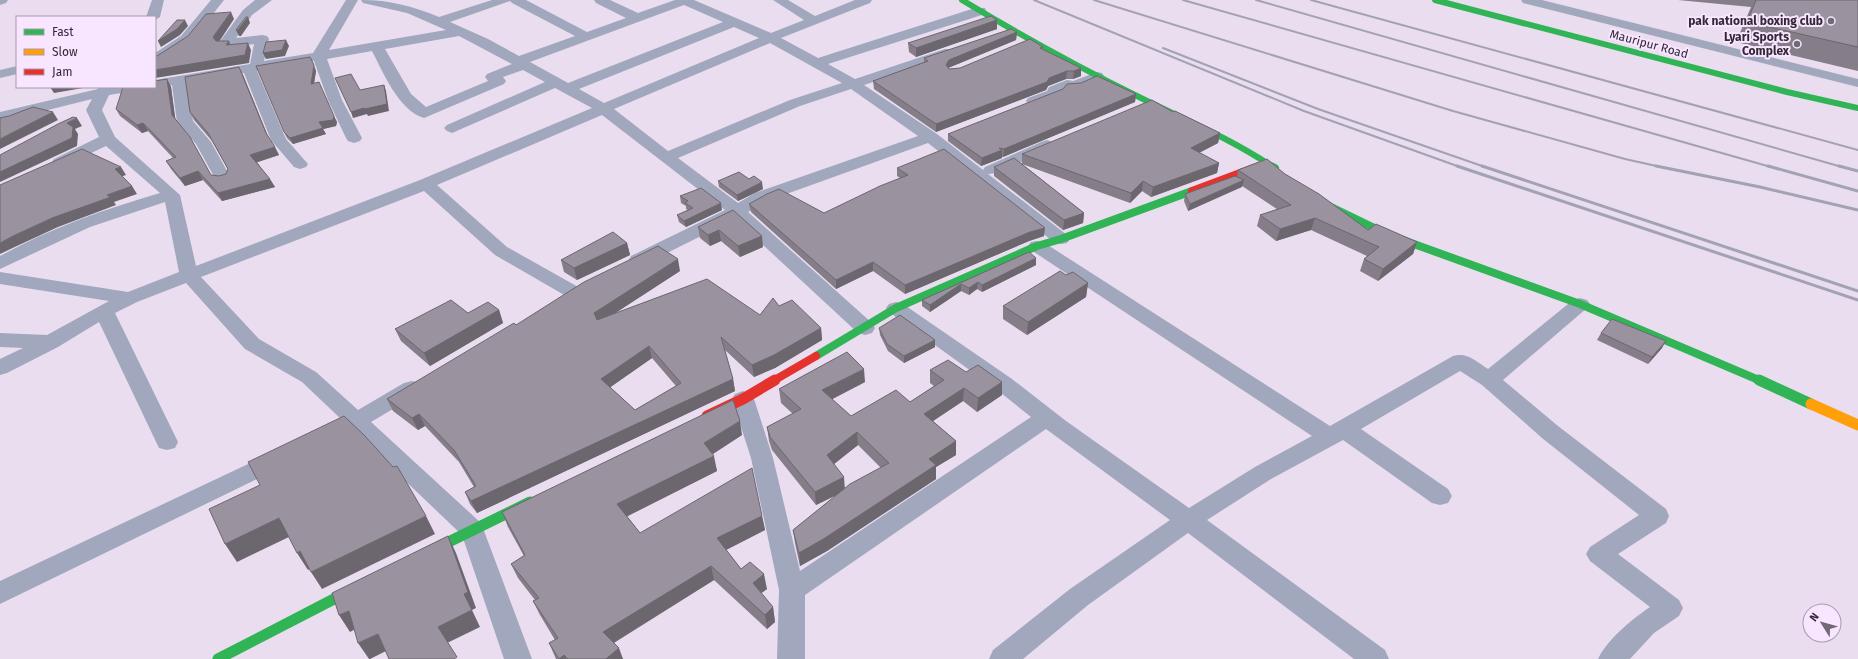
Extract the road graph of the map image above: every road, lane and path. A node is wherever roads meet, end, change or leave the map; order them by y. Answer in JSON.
{"nodes":[{"id":1,"x":158,"y":0,"type":"edge"},
{"id":2,"x":218,"y":0,"type":"edge"},
{"id":3,"x":266,"y":0,"type":"edge"},
{"id":4,"x":352,"y":0,"type":"edge"},
{"id":5,"x":367,"y":0,"type":"edge"},
{"id":6,"x":422,"y":0,"type":"edge"},
{"id":7,"x":505,"y":0,"type":"edge"},
{"id":8,"x":516,"y":0,"type":"edge"},
{"id":9,"x":600,"y":0,"type":"edge"},
{"id":10,"x":684,"y":0,"type":"edge"},
{"id":11,"x":779,"y":0,"type":"edge"},
{"id":12,"x":866,"y":0,"type":"edge"},
{"id":13,"x":962,"y":0,"type":"edge"},
{"id":14,"x":1434,"y":0,"type":"edge"},
{"id":15,"x":1527,"y":0,"type":"edge"},
{"id":16,"x":403,"y":9,"type":"junction"},
{"id":17,"x":980,"y":11,"type":"junction"},
{"id":18,"x":153,"y":16,"type":"edge"},
{"id":19,"x":637,"y":18,"type":"junction"},
{"id":20,"x":814,"y":20,"type":"junction"},
{"id":21,"x":438,"y":22,"type":"junction"},
{"id":22,"x":734,"y":22,"type":"junction"},
{"id":23,"x":1012,"y":30,"type":"junction"},
{"id":24,"x":460,"y":32,"type":"junction"},
{"id":25,"x":997,"y":35,"type":"edge"},
{"id":26,"x":587,"y":37,"type":"junction"},
{"id":27,"x":771,"y":38,"type":"junction"},
{"id":28,"x":1030,"y":40,"type":"junction"},
{"id":29,"x":376,"y":46,"type":"junction"},
{"id":30,"x":967,"y":46,"type":"edge"},
{"id":31,"x":1016,"y":46,"type":"edge"},
{"id":32,"x":319,"y":55,"type":"junction"},
{"id":33,"x":156,"y":58,"type":"edge"},
{"id":34,"x":522,"y":63,"type":"junction"},
{"id":35,"x":816,"y":63,"type":"junction"},
{"id":36,"x":253,"y":67,"type":"junction"},
{"id":37,"x":16,"y":70,"type":"edge"},
{"id":38,"x":0,"y":74,"type":"edge"},
{"id":39,"x":1097,"y":76,"type":"junction"},
{"id":40,"x":179,"y":81,"type":"junction"},
{"id":41,"x":1858,"y":83,"type":"edge"},
{"id":42,"x":156,"y":84,"type":"edge"},
{"id":43,"x":854,"y":84,"type":"junction"},
{"id":44,"x":563,"y":85,"type":"junction"},
{"id":45,"x":132,"y":88,"type":"edge"},
{"id":46,"x":98,"y":98,"type":"edge"},
{"id":47,"x":1151,"y":102,"type":"junction"},
{"id":48,"x":1021,"y":106,"type":"edge"},
{"id":49,"x":1858,"y":108,"type":"edge"},
{"id":50,"x":604,"y":109,"type":"junction"},
{"id":51,"x":1129,"y":111,"type":"edge"},
{"id":52,"x":0,"y":117,"type":"edge"},
{"id":53,"x":452,"y":128,"type":"dead end"},
{"id":54,"x":938,"y":137,"type":"junction"},
{"id":55,"x":354,"y":138,"type":"dead end"},
{"id":56,"x":1063,"y":138,"type":"edge"},
{"id":57,"x":108,"y":139,"type":"junction"},
{"id":58,"x":667,"y":157,"type":"junction"},
{"id":59,"x":1267,"y":162,"type":"junction"},
{"id":60,"x":300,"y":164,"type":"dead end"},
{"id":61,"x":48,"y":168,"type":"edge"},
{"id":62,"x":980,"y":175,"type":"junction"},
{"id":63,"x":1284,"y":176,"type":"edge"},
{"id":64,"x":223,"y":178,"type":"edge"},
{"id":65,"x":426,"y":184,"type":"junction"},
{"id":66,"x":172,"y":195,"type":"junction"},
{"id":67,"x":1324,"y":202,"type":"edge"},
{"id":68,"x":737,"y":211,"type":"junction"},
{"id":69,"x":1061,"y":239,"type":"junction"},
{"id":70,"x":1037,"y":246,"type":"junction"},
{"id":71,"x":0,"y":263,"type":"edge"},
{"id":72,"x":623,"y":268,"type":"edge"},
{"id":73,"x":189,"y":275,"type":"junction"},
{"id":74,"x":0,"y":278,"type":"edge"},
{"id":75,"x":130,"y":298,"type":"junction"},
{"id":76,"x":1580,"y":304,"type":"junction"},
{"id":77,"x":553,"y":305,"type":"edge"},
{"id":78,"x":896,"y":308,"type":"junction"},
{"id":79,"x":104,"y":311,"type":"junction"},
{"id":80,"x":865,"y":328,"type":"junction"},
{"id":81,"x":0,"y":340,"type":"edge"},
{"id":82,"x":51,"y":342,"type":"junction"},
{"id":83,"x":0,"y":368,"type":"edge"},
{"id":84,"x":430,"y":377,"type":"edge"},
{"id":85,"x":1489,"y":380,"type":"junction"},
{"id":86,"x":743,"y":399,"type":"junction"},
{"id":87,"x":1047,"y":417,"type":"junction"},
{"id":88,"x":700,"y":420,"type":"edge"},
{"id":89,"x":356,"y":422,"type":"junction"},
{"id":90,"x":1858,"y":425,"type":"edge"},
{"id":91,"x":1337,"y":433,"type":"junction"},
{"id":92,"x":167,"y":442,"type":"dead end"},
{"id":93,"x":313,"y":442,"type":"edge"},
{"id":94,"x":292,"y":453,"type":"edge"},
{"id":95,"x":1440,"y":496,"type":"dead end"},
{"id":96,"x":536,"y":499,"type":"edge"},
{"id":97,"x":1188,"y":520,"type":"junction"},
{"id":98,"x":472,"y":530,"type":"junction"},
{"id":99,"x":415,"y":558,"type":"edge"},
{"id":100,"x":372,"y":580,"type":"edge"},
{"id":101,"x":792,"y":590,"type":"junction"},
{"id":102,"x":0,"y":594,"type":"edge"},
{"id":103,"x":218,"y":659,"type":"edge"},
{"id":104,"x":518,"y":659,"type":"edge"},
{"id":105,"x":791,"y":659,"type":"edge"},
{"id":106,"x":1003,"y":659,"type":"edge"},
{"id":107,"x":1375,"y":659,"type":"edge"},
{"id":108,"x":1612,"y":659,"type":"edge"}],
"edges":[{"from":1,"to":18,"type":"street"},
{"from":2,"to":33,"type":"street"},
{"from":3,"to":36,"type":"street"},
{"from":4,"to":32,"type":"street"},
{"from":5,"to":16,"type":"street"},
{"from":6,"to":16,"type":"street"},
{"from":7,"to":21,"type":"street"},
{"from":8,"to":26,"type":"street"},
{"from":9,"to":19,"type":"street"},
{"from":10,"to":19,"type":"street"},
{"from":10,"to":22,"type":"street"},
{"from":11,"to":20,"type":"street"},
{"from":12,"to":20,"type":"street"},
{"from":13,"to":17,"type":"main road"},
{"from":14,"to":49,"type":"main road","name":"Mauripur Road"},
{"from":15,"to":41,"type":"street"},
{"from":16,"to":21,"type":"street"},
{"from":17,"to":23,"type":"main road"},
{"from":17,"to":35,"type":"street"},
{"from":19,"to":26,"type":"street"},
{"from":20,"to":27,"type":"street"},
{"from":21,"to":24,"type":"street"},
{"from":22,"to":27,"type":"street"},
{"from":22,"to":44,"type":"street"},
{"from":23,"to":25,"type":"street"},
{"from":23,"to":28,"type":"main road"},
{"from":24,"to":29,"type":"street"},
{"from":24,"to":34,"type":"street"},
{"from":26,"to":34,"type":"street"},
{"from":27,"to":35,"type":"street"},
{"from":27,"to":50,"type":"street"},
{"from":28,"to":31,"type":"street"},
{"from":28,"to":39,"type":"main road"},
{"from":29,"to":32,"type":"street"},
{"from":29,"to":34,"type":"street"},
{"from":30,"to":43,"type":"street"},
{"from":32,"to":36,"type":"street"},
{"from":32,"to":55,"type":"street"},
{"from":34,"to":44,"type":"street"},
{"from":35,"to":43,"type":"street"},
{"from":36,"to":40,"type":"street"},
{"from":36,"to":60,"type":"street"},
{"from":37,"to":38,"type":"street"},
{"from":39,"to":47,"type":"main road"},
{"from":39,"to":48,"type":"street"},
{"from":40,"to":42,"type":"street"},
{"from":40,"to":64,"type":"street"},
{"from":43,"to":54,"type":"street"},
{"from":43,"to":58,"type":"street"},
{"from":44,"to":50,"type":"street"},
{"from":44,"to":53,"type":"street"},
{"from":45,"to":46,"type":"street"},
{"from":46,"to":52,"type":"street"},
{"from":46,"to":57,"type":"street"},
{"from":47,"to":51,"type":"street"},
{"from":47,"to":59,"type":"main road"},
{"from":50,"to":58,"type":"street"},
{"from":50,"to":65,"type":"street"},
{"from":54,"to":62,"type":"street"},
{"from":54,"to":68,"type":"street"},
{"from":56,"to":62,"type":"street"},
{"from":57,"to":61,"type":"street"},
{"from":57,"to":66,"type":"street"},
{"from":58,"to":68,"type":"street"},
{"from":59,"to":63,"type":"main road"},
{"from":59,"to":69,"type":"main road"},
{"from":62,"to":69,"type":"street"},
{"from":65,"to":73,"type":"street"},
{"from":65,"to":77,"type":"street"},
{"from":66,"to":71,"type":"street"},
{"from":66,"to":73,"type":"street"},
{"from":67,"to":76,"type":"main road"},
{"from":68,"to":72,"type":"street"},
{"from":68,"to":80,"type":"street"},
{"from":69,"to":70,"type":"main road"},
{"from":70,"to":78,"type":"main road"},
{"from":70,"to":91,"type":"street"},
{"from":73,"to":75,"type":"street"},
{"from":73,"to":89,"type":"street"},
{"from":74,"to":75,"type":"street"},
{"from":75,"to":79,"type":"street"},
{"from":76,"to":85,"type":"street"},
{"from":76,"to":90,"type":"main road"},
{"from":78,"to":80,"type":"main road"},
{"from":78,"to":87,"type":"street"},
{"from":79,"to":82,"type":"street"},
{"from":79,"to":92,"type":"street"},
{"from":80,"to":86,"type":"main road"},
{"from":81,"to":82,"type":"street"},
{"from":82,"to":83,"type":"street"},
{"from":84,"to":89,"type":"street"},
{"from":85,"to":91,"type":"street"},
{"from":85,"to":108,"type":"street"},
{"from":86,"to":88,"type":"main road"},
{"from":86,"to":101,"type":"street"},
{"from":87,"to":97,"type":"street"},
{"from":87,"to":101,"type":"street"},
{"from":89,"to":93,"type":"street"},
{"from":89,"to":98,"type":"street"},
{"from":91,"to":95,"type":"street"},
{"from":91,"to":97,"type":"street"},
{"from":94,"to":102,"type":"street"},
{"from":96,"to":98,"type":"main road"},
{"from":97,"to":106,"type":"street"},
{"from":97,"to":107,"type":"street"},
{"from":98,"to":99,"type":"main road"},
{"from":98,"to":104,"type":"street"},
{"from":100,"to":103,"type":"main road"},
{"from":101,"to":105,"type":"street"}]}
